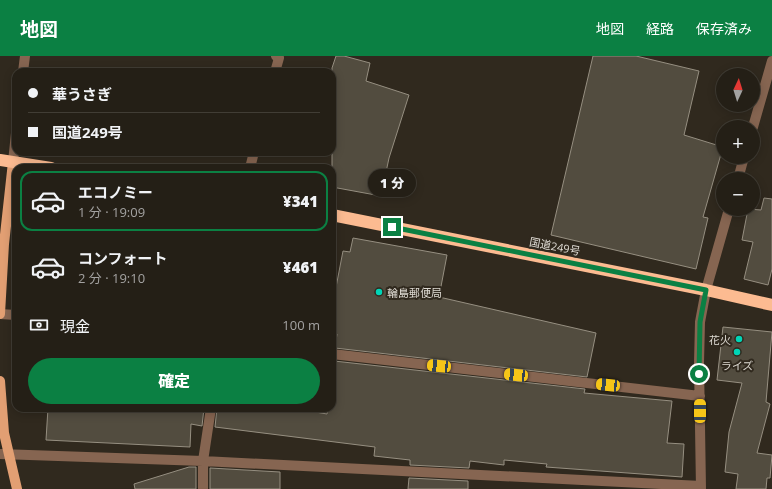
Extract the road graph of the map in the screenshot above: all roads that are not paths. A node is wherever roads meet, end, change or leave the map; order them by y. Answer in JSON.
{"nodes":[{"id":1,"x":25,"y":56,"type":"edge"},
{"id":2,"x":276,"y":56,"type":"edge"},
{"id":3,"x":772,"y":62,"type":"edge"},
{"id":4,"x":24,"y":68,"type":"edge"},
{"id":5,"x":277,"y":68,"type":"edge"},
{"id":6,"x":755,"y":120,"type":"edge"},
{"id":7,"x":14,"y":156,"type":"edge"},
{"id":8,"x":0,"y":160,"type":"edge"},
{"id":9,"x":13,"y":162,"type":"junction"},
{"id":10,"x":26,"y":164,"type":"edge"},
{"id":11,"x":12,"y":171,"type":"edge"},
{"id":12,"x":336,"y":216,"type":"edge"},
{"id":13,"x":727,"y":216,"type":"edge"},
{"id":14,"x":706,"y":290,"type":"junction"},
{"id":15,"x":772,"y":305,"type":"edge"},
{"id":16,"x":0,"y":314,"type":"edge"},
{"id":17,"x":12,"y":315,"type":"edge"},
{"id":18,"x":336,"y":354,"type":"edge"},
{"id":19,"x":0,"y":381,"type":"edge"},
{"id":20,"x":700,"y":396,"type":"junction"},
{"id":21,"x":210,"y":412,"type":"edge"},
{"id":22,"x":4,"y":454,"type":"edge"},
{"id":23,"x":203,"y":461,"type":"junction"},
{"id":24,"x":701,"y":488,"type":"edge"},
{"id":25,"x":16,"y":489,"type":"edge"},
{"id":26,"x":202,"y":489,"type":"edge"}],
"edges":[{"from":1,"to":4,"type":"street"},
{"from":2,"to":5,"type":"street"},
{"from":3,"to":6,"type":"street"},
{"from":7,"to":9,"type":"street"},
{"from":8,"to":9,"type":"highway"},
{"from":9,"to":10,"type":"highway"},
{"from":11,"to":16,"type":"main road"},
{"from":12,"to":14,"type":"highway","name":"国道249号"},
{"from":13,"to":14,"type":"street"},
{"from":14,"to":15,"type":"highway","name":"国道249号"},
{"from":14,"to":20,"type":"street"},
{"from":16,"to":17,"type":"street"},
{"from":18,"to":20,"type":"street"},
{"from":19,"to":22,"type":"main road"},
{"from":20,"to":24,"type":"street"},
{"from":21,"to":23,"type":"street"},
{"from":22,"to":23,"type":"street"},
{"from":22,"to":25,"type":"main road"},
{"from":23,"to":24,"type":"street"},
{"from":23,"to":26,"type":"street"}]}
